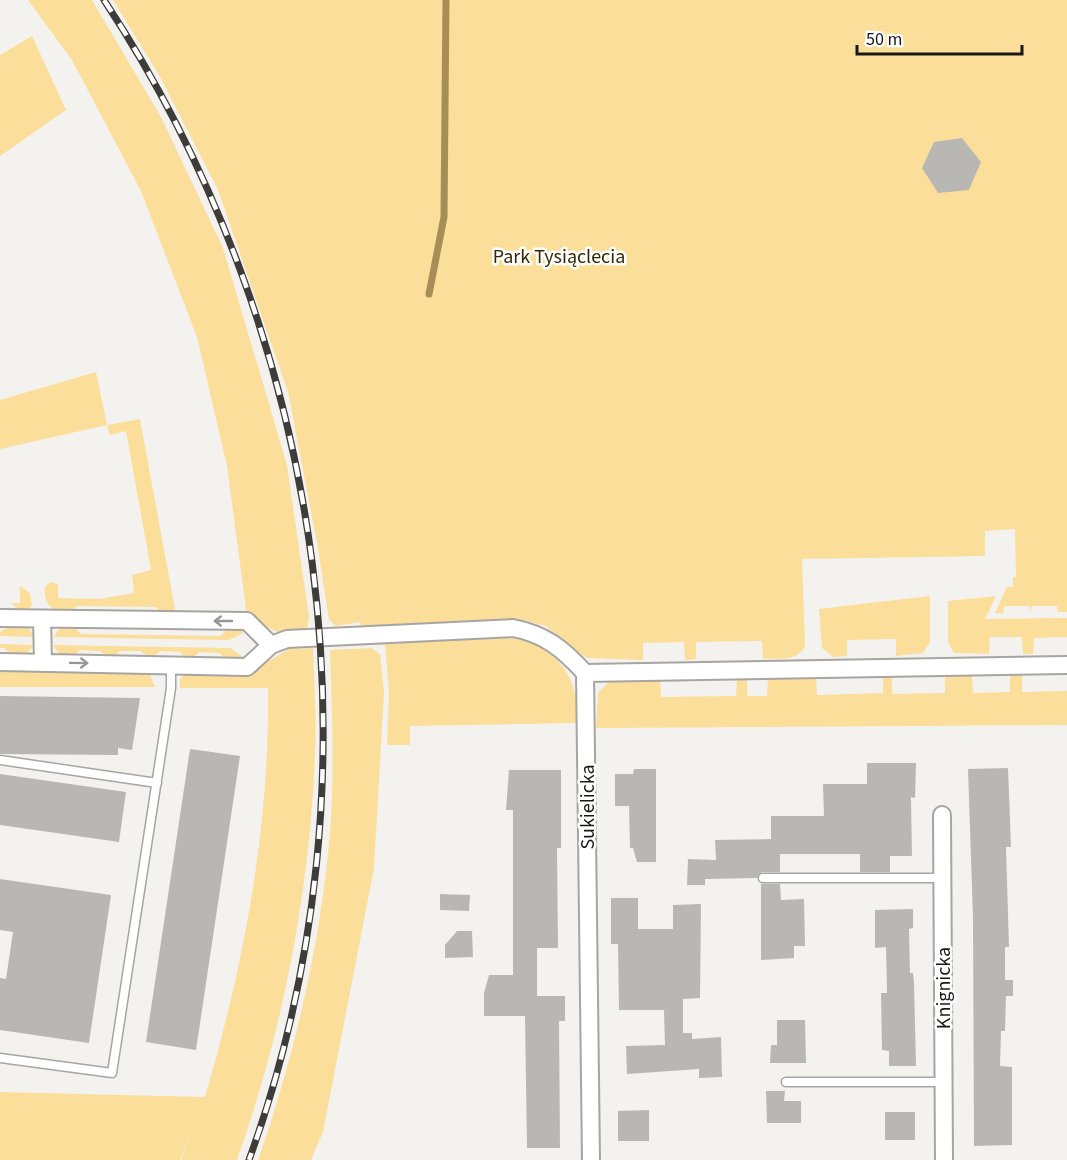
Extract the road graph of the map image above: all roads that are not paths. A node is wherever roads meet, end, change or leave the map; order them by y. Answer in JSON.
{"nodes":[{"id":1,"x":0,"y":618,"type":"edge"},
{"id":2,"x":42,"y":619,"type":"junction"},
{"id":3,"x":272,"y":645,"type":"junction"},
{"id":4,"x":0,"y":662,"type":"edge"},
{"id":5,"x":43,"y":663,"type":"junction"},
{"id":6,"x":1067,"y":664,"type":"edge"},
{"id":7,"x":171,"y":665,"type":"junction"},
{"id":8,"x":585,"y":673,"type":"junction"},
{"id":9,"x":0,"y":760,"type":"edge"},
{"id":10,"x":157,"y":783,"type":"junction"},
{"id":11,"x":942,"y":815,"type":"dead end"},
{"id":12,"x":763,"y":878,"type":"dead end"},
{"id":13,"x":944,"y":878,"type":"junction"},
{"id":14,"x":0,"y":1058,"type":"edge"},
{"id":15,"x":786,"y":1082,"type":"dead end"},
{"id":16,"x":944,"y":1082,"type":"junction"},
{"id":17,"x":591,"y":1160,"type":"edge"},
{"id":18,"x":944,"y":1160,"type":"edge"}],
"edges":[{"from":1,"to":2,"type":"street"},
{"from":3,"to":2,"type":"street","one_way":true},
{"from":2,"to":5,"type":"street"},
{"from":3,"to":7,"type":"street"},
{"from":3,"to":8,"type":"street"},
{"from":4,"to":5,"type":"street"},
{"from":5,"to":7,"type":"street","one_way":true},
{"from":6,"to":8,"type":"street"},
{"from":7,"to":10,"type":"lane"},
{"from":8,"to":17,"type":"street","name":"Sukielicka"},
{"from":9,"to":10,"type":"lane"},
{"from":10,"to":14,"type":"lane"},
{"from":11,"to":13,"type":"street","name":"Knignicka"},
{"from":12,"to":13,"type":"lane"},
{"from":13,"to":16,"type":"street","name":"Knignicka"},
{"from":15,"to":16,"type":"lane"},
{"from":16,"to":18,"type":"street","name":"Knignicka"}]}
